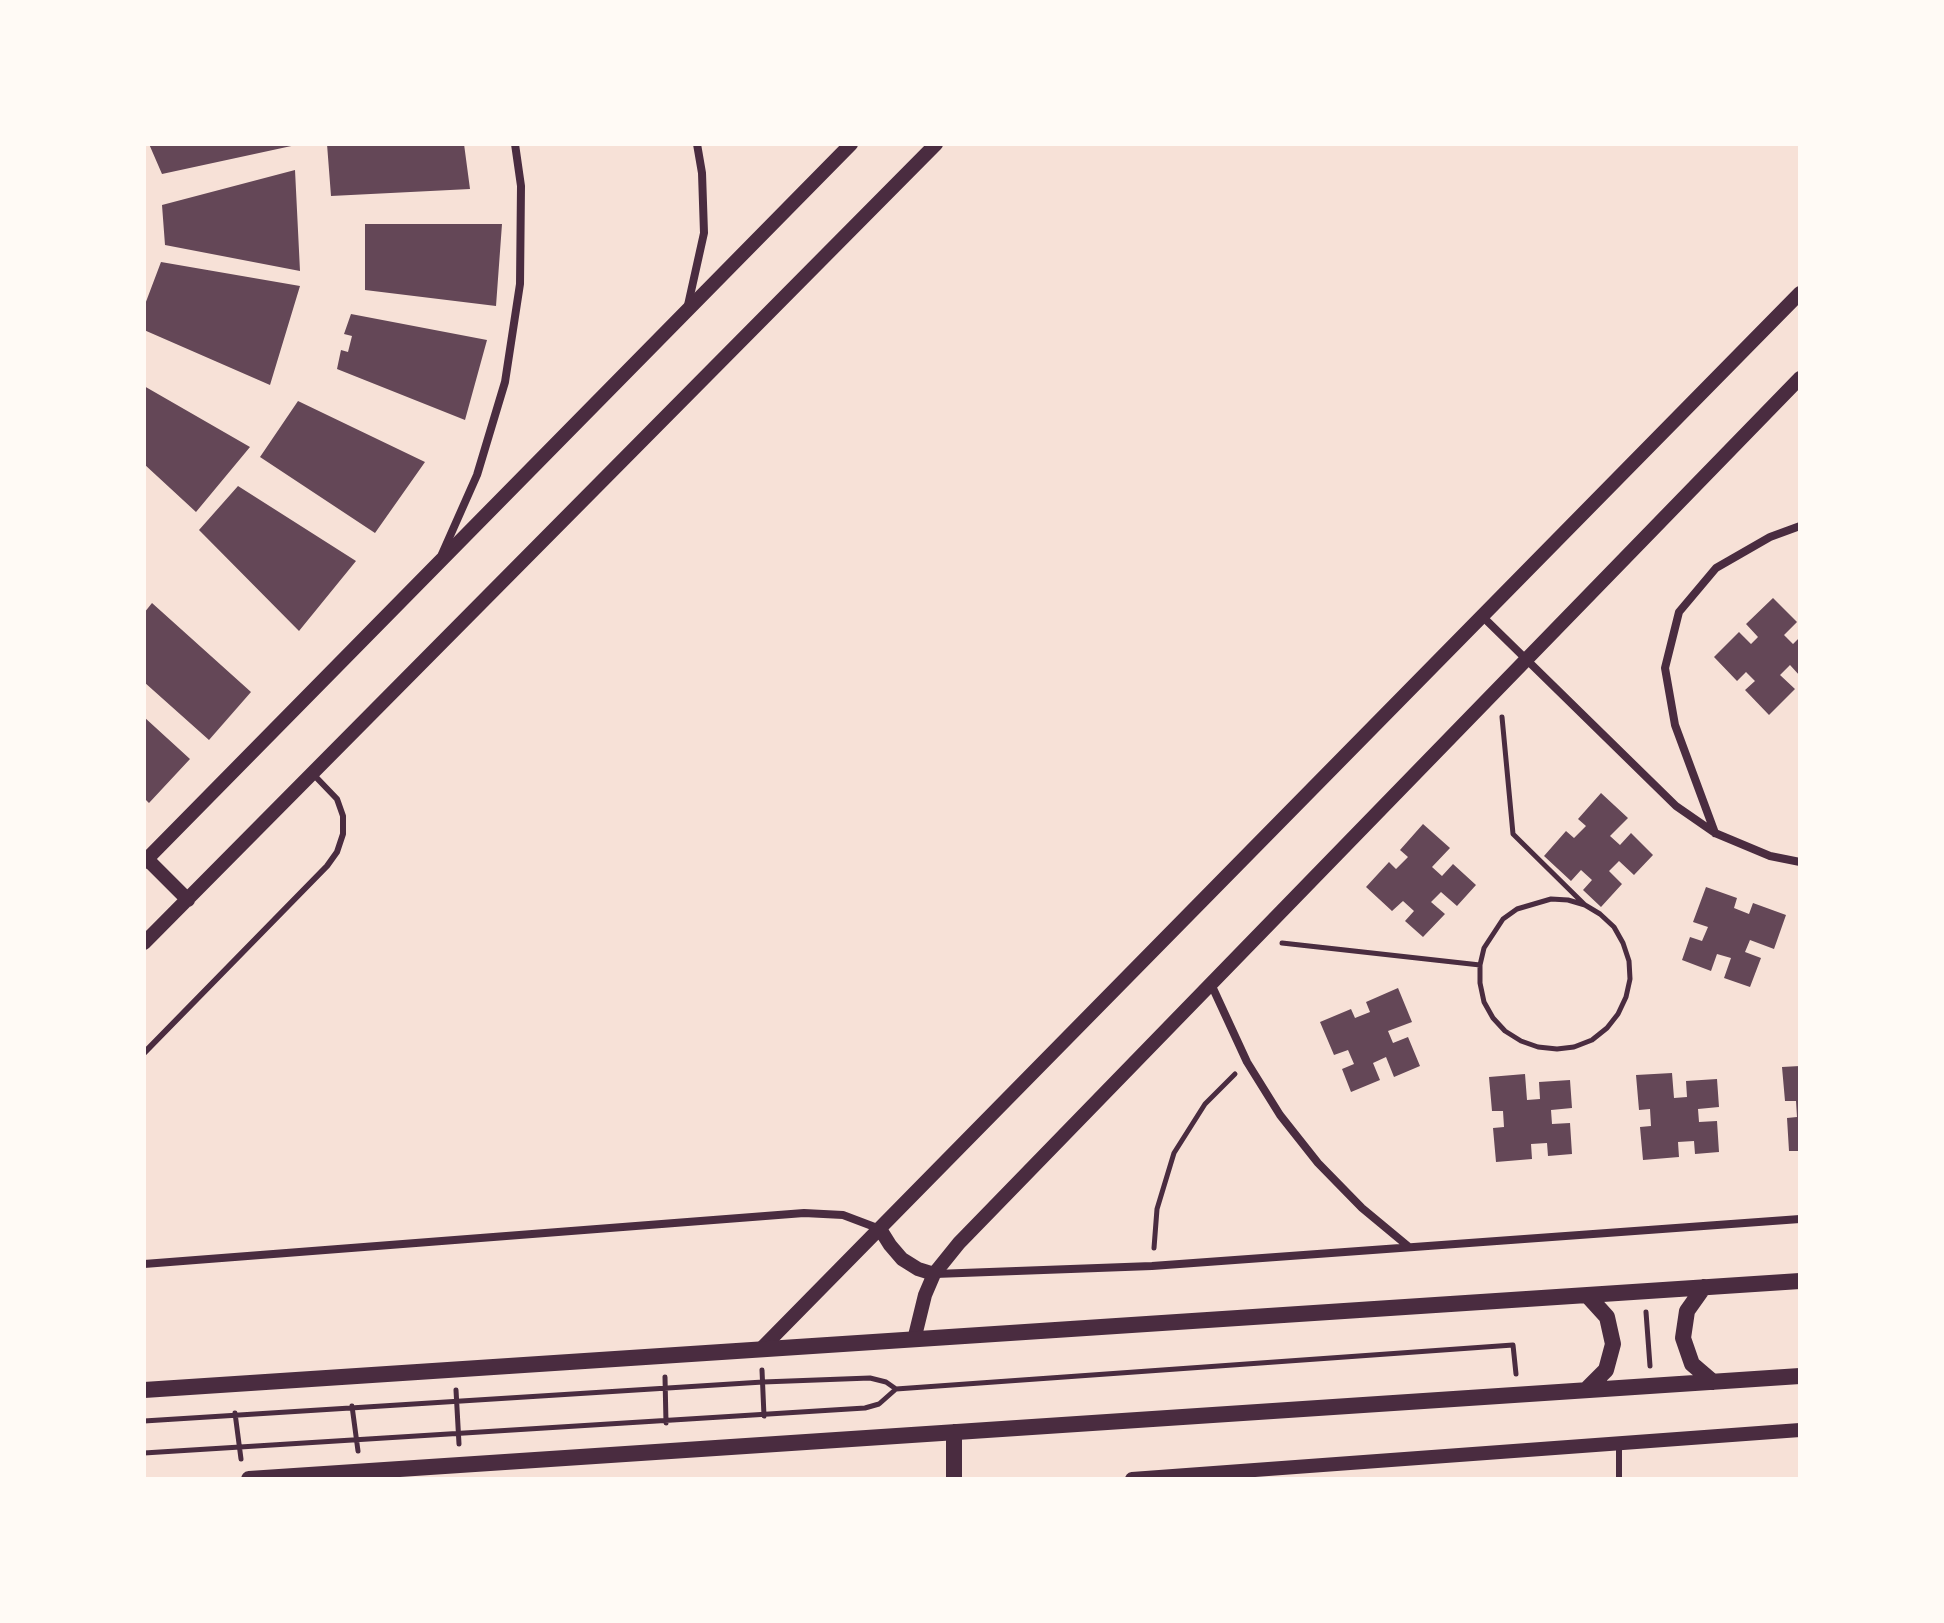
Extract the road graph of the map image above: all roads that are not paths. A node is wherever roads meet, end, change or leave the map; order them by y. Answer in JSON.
{"nodes":[{"id":1,"x":515,"y":144,"type":"edge"},
{"id":2,"x":697,"y":144,"type":"edge"},
{"id":3,"x":851,"y":144,"type":"edge"},
{"id":4,"x":936,"y":144,"type":"edge"},
{"id":5,"x":1800,"y":293,"type":"edge"},
{"id":6,"x":688,"y":307,"type":"junction"},
{"id":7,"x":1800,"y":378,"type":"edge"},
{"id":8,"x":1800,"y":526,"type":"edge"},
{"id":9,"x":440,"y":559,"type":"junction"},
{"id":10,"x":1483,"y":617,"type":"junction"},
{"id":11,"x":1525,"y":658,"type":"junction"},
{"id":12,"x":313,"y":773,"type":"junction"},
{"id":13,"x":1715,"y":833,"type":"junction"},
{"id":14,"x":146,"y":861,"type":"edge"},
{"id":15,"x":1800,"y":862,"type":"edge"},
{"id":16,"x":188,"y":900,"type":"junction"},
{"id":17,"x":144,"y":943,"type":"edge"},
{"id":18,"x":1211,"y":984,"type":"junction"},
{"id":19,"x":144,"y":1053,"type":"edge"},
{"id":20,"x":1800,"y":1219,"type":"edge"},
{"id":21,"x":880,"y":1229,"type":"junction"},
{"id":22,"x":1409,"y":1247,"type":"junction"},
{"id":23,"x":144,"y":1264,"type":"edge"},
{"id":24,"x":934,"y":1274,"type":"junction"},
{"id":25,"x":1800,"y":1281,"type":"edge"},
{"id":26,"x":1704,"y":1287,"type":"junction"},
{"id":27,"x":1587,"y":1295,"type":"junction"},
{"id":28,"x":914,"y":1340,"type":"junction"},
{"id":29,"x":761,"y":1349,"type":"junction"},
{"id":30,"x":1800,"y":1376,"type":"edge"},
{"id":31,"x":1713,"y":1382,"type":"junction"},
{"id":32,"x":144,"y":1390,"type":"edge"},
{"id":33,"x":1586,"y":1390,"type":"junction"},
{"id":34,"x":1800,"y":1430,"type":"edge"},
{"id":35,"x":954,"y":1432,"type":"junction"},
{"id":36,"x":1619,"y":1441,"type":"junction"},
{"id":37,"x":246,"y":1474,"type":"edge"},
{"id":38,"x":297,"y":1477,"type":"edge"},
{"id":39,"x":954,"y":1479,"type":"edge"},
{"id":40,"x":1132,"y":1479,"type":"edge"},
{"id":41,"x":1619,"y":1479,"type":"edge"}],
"edges":[{"from":1,"to":9,"type":"street"},
{"from":2,"to":6,"type":"street"},
{"from":3,"to":6,"type":"street"},
{"from":4,"to":12,"type":"street"},
{"from":5,"to":10,"type":"street"},
{"from":6,"to":9,"type":"street"},
{"from":7,"to":11,"type":"street"},
{"from":8,"to":13,"type":"street"},
{"from":9,"to":14,"type":"street"},
{"from":10,"to":11,"type":"street"},
{"from":10,"to":21,"type":"street"},
{"from":11,"to":13,"type":"street"},
{"from":11,"to":18,"type":"street"},
{"from":12,"to":16,"type":"street"},
{"from":12,"to":19,"type":"lane"},
{"from":13,"to":15,"type":"street"},
{"from":14,"to":16,"type":"street"},
{"from":16,"to":17,"type":"street"},
{"from":18,"to":22,"type":"street"},
{"from":18,"to":24,"type":"street"},
{"from":20,"to":22,"type":"street"},
{"from":21,"to":23,"type":"street"},
{"from":21,"to":24,"type":"street"},
{"from":21,"to":29,"type":"street"},
{"from":22,"to":24,"type":"street"},
{"from":24,"to":28,"type":"street"},
{"from":25,"to":26,"type":"main road"},
{"from":26,"to":27,"type":"main road"},
{"from":26,"to":31,"type":"main road"},
{"from":27,"to":28,"type":"main road"},
{"from":27,"to":33,"type":"main road"},
{"from":28,"to":29,"type":"main road"},
{"from":29,"to":32,"type":"main road"},
{"from":30,"to":31,"type":"main road"},
{"from":31,"to":33,"type":"main road"},
{"from":33,"to":35,"type":"main road"},
{"from":34,"to":36,"type":"street"},
{"from":35,"to":38,"type":"main road"},
{"from":35,"to":39,"type":"main road"},
{"from":36,"to":40,"type":"street"},
{"from":36,"to":41,"type":"lane"},
{"from":37,"to":38,"type":"main road"}]}
